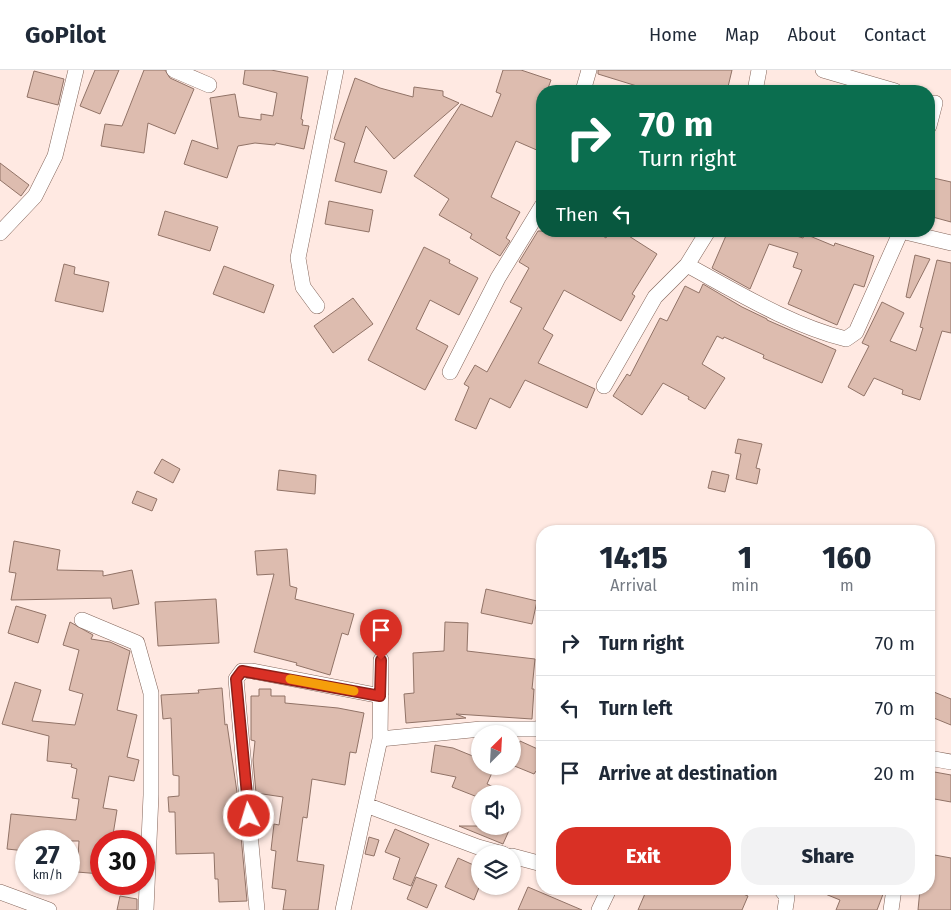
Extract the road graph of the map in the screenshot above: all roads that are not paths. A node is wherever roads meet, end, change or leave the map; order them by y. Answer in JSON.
{"nodes":[{"id":1,"x":76,"y":70,"type":"edge"},
{"id":2,"x":174,"y":70,"type":"edge"},
{"id":3,"x":336,"y":70,"type":"edge"},
{"id":4,"x":588,"y":70,"type":"edge"},
{"id":5,"x":759,"y":70,"type":"edge"},
{"id":6,"x":823,"y":70,"type":"edge"},
{"id":7,"x":209,"y":85,"type":"dead end"},
{"id":8,"x":584,"y":85,"type":"edge"},
{"id":9,"x":756,"y":85,"type":"edge"},
{"id":10,"x":874,"y":85,"type":"edge"},
{"id":11,"x":536,"y":216,"type":"edge"},
{"id":12,"x":0,"y":233,"type":"edge"},
{"id":13,"x":704,"y":237,"type":"edge"},
{"id":14,"x":898,"y":237,"type":"edge"},
{"id":15,"x":926,"y":237,"type":"edge"},
{"id":16,"x":951,"y":243,"type":"edge"},
{"id":17,"x":687,"y":265,"type":"junction"},
{"id":18,"x":318,"y":306,"type":"dead end"},
{"id":19,"x":450,"y":372,"type":"dead end"},
{"id":20,"x":604,"y":386,"type":"dead end"},
{"id":21,"x":82,"y":620,"type":"dead end"},
{"id":22,"x":381,"y":660,"type":"dead end"},
{"id":23,"x":380,"y":696,"type":"junction"},
{"id":24,"x":536,"y":729,"type":"edge"},
{"id":25,"x":380,"y":739,"type":"junction"},
{"id":26,"x":935,"y":759,"type":"edge"},
{"id":27,"x":951,"y":762,"type":"edge"},
{"id":28,"x":366,"y":805,"type":"junction"},
{"id":29,"x":473,"y":845,"type":"edge"},
{"id":30,"x":521,"y":858,"type":"edge"},
{"id":31,"x":536,"y":862,"type":"edge"},
{"id":32,"x":0,"y":892,"type":"edge"},
{"id":33,"x":606,"y":895,"type":"edge"},
{"id":34,"x":785,"y":895,"type":"edge"},
{"id":35,"x":893,"y":895,"type":"edge"},
{"id":36,"x":49,"y":910,"type":"edge"},
{"id":37,"x":146,"y":910,"type":"edge"},
{"id":38,"x":257,"y":910,"type":"edge"},
{"id":39,"x":343,"y":910,"type":"edge"},
{"id":40,"x":599,"y":910,"type":"edge"},
{"id":41,"x":785,"y":910,"type":"edge"},
{"id":42,"x":891,"y":910,"type":"edge"}],
"edges":[{"from":1,"to":12,"type":"street"},
{"from":2,"to":7,"type":"street"},
{"from":3,"to":18,"type":"street"},
{"from":4,"to":8,"type":"street"},
{"from":5,"to":9,"type":"street"},
{"from":6,"to":10,"type":"street"},
{"from":11,"to":19,"type":"street"},
{"from":13,"to":17,"type":"street"},
{"from":14,"to":17,"type":"street"},
{"from":15,"to":16,"type":"street"},
{"from":17,"to":20,"type":"street"},
{"from":21,"to":37,"type":"street"},
{"from":22,"to":23,"type":"street"},
{"from":23,"to":25,"type":"street"},
{"from":23,"to":38,"type":"street"},
{"from":24,"to":25,"type":"street"},
{"from":25,"to":28,"type":"street"},
{"from":26,"to":27,"type":"street"},
{"from":28,"to":29,"type":"street"},
{"from":28,"to":39,"type":"street"},
{"from":30,"to":31,"type":"street"},
{"from":32,"to":36,"type":"street"},
{"from":33,"to":40,"type":"street"},
{"from":34,"to":41,"type":"street"},
{"from":35,"to":42,"type":"street"}]}
